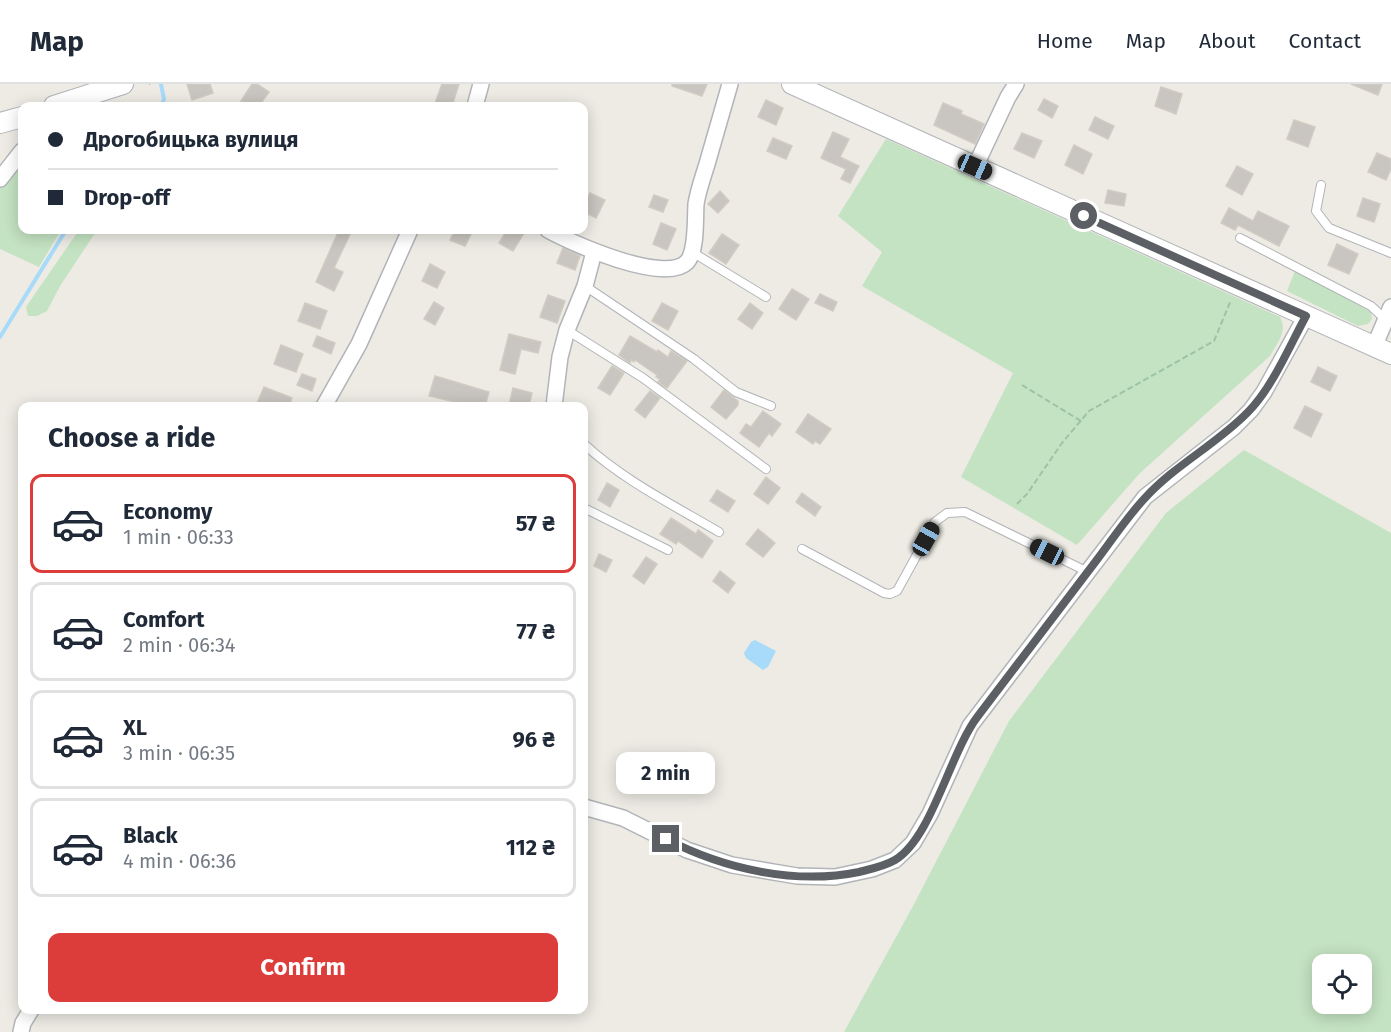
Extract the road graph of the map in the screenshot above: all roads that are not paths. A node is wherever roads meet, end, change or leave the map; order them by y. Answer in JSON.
{"nodes":[{"id":1,"x":123,"y":84,"type":"edge"},
{"id":2,"x":481,"y":84,"type":"edge"},
{"id":3,"x":730,"y":84,"type":"edge"},
{"id":4,"x":792,"y":84,"type":"edge"},
{"id":5,"x":1016,"y":84,"type":"edge"},
{"id":6,"x":67,"y":102,"type":"edge"},
{"id":7,"x":476,"y":102,"type":"edge"},
{"id":8,"x":18,"y":118,"type":"edge"},
{"id":9,"x":0,"y":123,"type":"edge"},
{"id":10,"x":18,"y":156,"type":"edge"},
{"id":11,"x":975,"y":167,"type":"junction"},
{"id":12,"x":0,"y":179,"type":"edge"},
{"id":13,"x":1320,"y":185,"type":"dead end"},
{"id":14,"x":408,"y":234,"type":"edge"},
{"id":15,"x":556,"y":234,"type":"edge"},
{"id":16,"x":1240,"y":238,"type":"dead end"},
{"id":17,"x":594,"y":252,"type":"junction"},
{"id":18,"x":692,"y":252,"type":"junction"},
{"id":19,"x":1391,"y":253,"type":"edge"},
{"id":20,"x":585,"y":286,"type":"junction"},
{"id":21,"x":766,"y":297,"type":"dead end"},
{"id":22,"x":1388,"y":313,"type":"edge"},
{"id":23,"x":1306,"y":316,"type":"junction"},
{"id":24,"x":567,"y":330,"type":"junction"},
{"id":25,"x":1383,"y":351,"type":"edge"},
{"id":26,"x":326,"y":402,"type":"edge"},
{"id":27,"x":554,"y":402,"type":"edge"},
{"id":28,"x":771,"y":406,"type":"dead end"},
{"id":29,"x":588,"y":448,"type":"edge"},
{"id":30,"x":766,"y":469,"type":"dead end"},
{"id":31,"x":588,"y":510,"type":"edge"},
{"id":32,"x":719,"y":532,"type":"dead end"},
{"id":33,"x":802,"y":549,"type":"dead end"},
{"id":34,"x":668,"y":550,"type":"dead end"},
{"id":35,"x":1088,"y":572,"type":"junction"},
{"id":36,"x":588,"y":808,"type":"edge"},
{"id":37,"x":28,"y":1014,"type":"edge"},
{"id":38,"x":21,"y":1032,"type":"edge"}],
"edges":[{"from":1,"to":6,"type":"street"},
{"from":2,"to":7,"type":"street"},
{"from":3,"to":18,"type":"street"},
{"from":4,"to":11,"type":"street"},
{"from":5,"to":11,"type":"street"},
{"from":8,"to":9,"type":"street"},
{"from":10,"to":12,"type":"street"},
{"from":11,"to":23,"type":"street"},
{"from":13,"to":19,"type":"lane"},
{"from":14,"to":26,"type":"street"},
{"from":15,"to":17,"type":"street"},
{"from":16,"to":22,"type":"lane"},
{"from":17,"to":18,"type":"street"},
{"from":17,"to":20,"type":"street"},
{"from":18,"to":21,"type":"lane"},
{"from":20,"to":24,"type":"street"},
{"from":20,"to":28,"type":"lane"},
{"from":22,"to":25,"type":"street"},
{"from":23,"to":25,"type":"street"},
{"from":23,"to":35,"type":"street"},
{"from":24,"to":27,"type":"street"},
{"from":24,"to":30,"type":"lane"},
{"from":29,"to":32,"type":"lane"},
{"from":31,"to":34,"type":"lane"},
{"from":33,"to":35,"type":"lane"},
{"from":35,"to":36,"type":"street"},
{"from":37,"to":38,"type":"street"}]}
